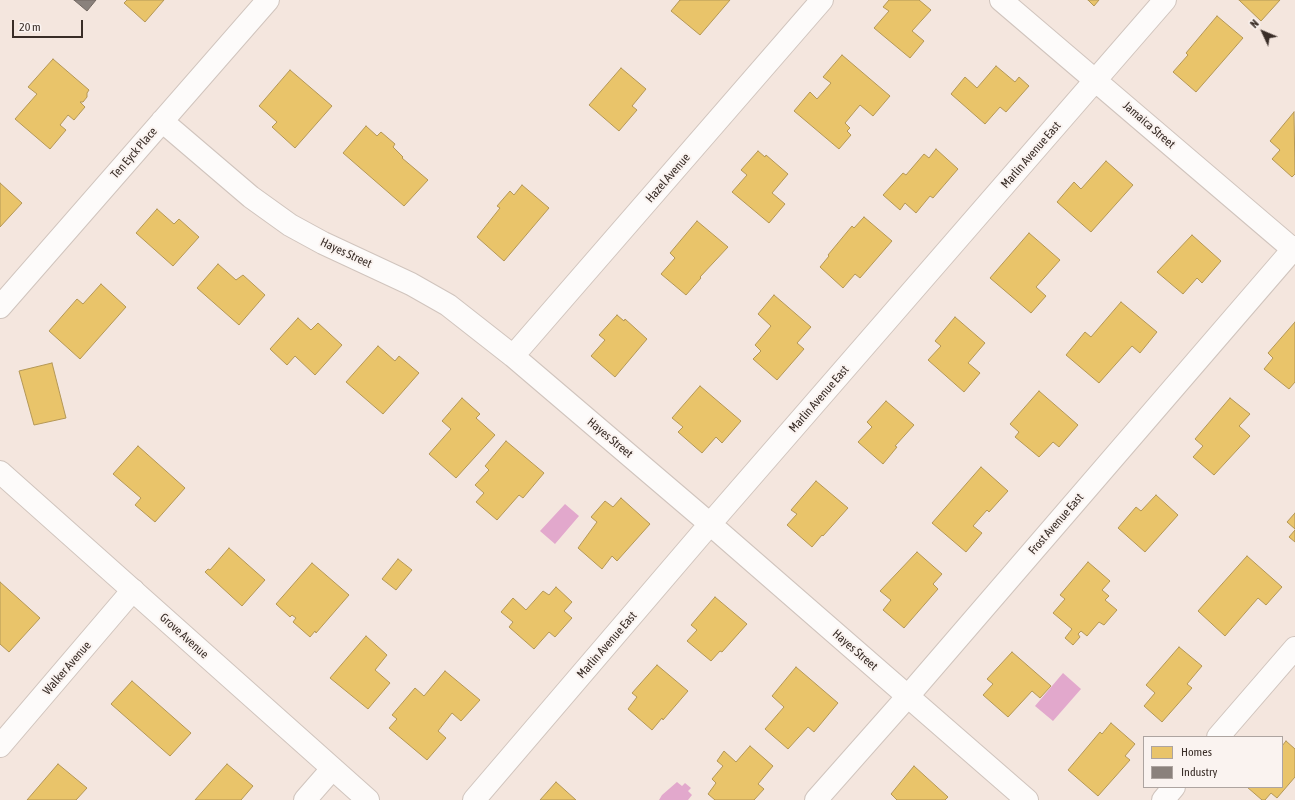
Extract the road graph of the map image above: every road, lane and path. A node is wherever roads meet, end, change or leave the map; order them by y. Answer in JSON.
{"nodes":[{"id":1,"x":268,"y":0,"type":"edge"},
{"id":2,"x":822,"y":0,"type":"edge"},
{"id":3,"x":1001,"y":0,"type":"edge"},
{"id":4,"x":1165,"y":0,"type":"edge"},
{"id":5,"x":1096,"y":80,"type":"junction"},
{"id":6,"x":162,"y":121,"type":"junction"},
{"id":7,"x":1294,"y":249,"type":"edge"},
{"id":8,"x":0,"y":307,"type":"edge"},
{"id":9,"x":513,"y":356,"type":"junction"},
{"id":10,"x":0,"y":472,"type":"edge"},
{"id":11,"x":710,"y":524,"type":"junction"},
{"id":12,"x":134,"y":590,"type":"junction"},
{"id":13,"x":1295,"y":648,"type":"edge"},
{"id":14,"x":908,"y":696,"type":"junction"},
{"id":15,"x":1219,"y":736,"type":"edge"},
{"id":16,"x":0,"y":746,"type":"edge"},
{"id":17,"x":332,"y":769,"type":"junction"},
{"id":18,"x":1173,"y":788,"type":"edge"},
{"id":19,"x":305,"y":800,"type":"edge"},
{"id":20,"x":368,"y":800,"type":"edge"},
{"id":21,"x":474,"y":800,"type":"edge"},
{"id":22,"x":816,"y":800,"type":"edge"},
{"id":23,"x":1027,"y":800,"type":"edge"},
{"id":24,"x":1163,"y":800,"type":"edge"}],
"edges":[{"from":1,"to":6,"type":"street","name":"Ten Eyck Place"},
{"from":2,"to":9,"type":"street","name":"Hazel Avenue"},
{"from":3,"to":5,"type":"street","name":"Jamaica Street"},
{"from":4,"to":5,"type":"street","name":"Marlin Avenue East"},
{"from":5,"to":7,"type":"street","name":"Jamaica Street"},
{"from":5,"to":11,"type":"street","name":"Marlin Avenue East"},
{"from":6,"to":8,"type":"street","name":"Ten Eyck Place"},
{"from":6,"to":9,"type":"street","name":"Hayes Street"},
{"from":7,"to":14,"type":"street","name":"Frost Avenue East"},
{"from":9,"to":11,"type":"street","name":"Hayes Street"},
{"from":10,"to":12,"type":"street","name":"Grove Avenue"},
{"from":11,"to":14,"type":"street","name":"Hayes Street"},
{"from":11,"to":21,"type":"street","name":"Marlin Avenue East"},
{"from":12,"to":16,"type":"street","name":"Walker Avenue"},
{"from":12,"to":17,"type":"street","name":"Grove Avenue"},
{"from":13,"to":15,"type":"street"},
{"from":14,"to":22,"type":"street","name":"Frost Avenue East"},
{"from":14,"to":23,"type":"street","name":"Hayes Street"},
{"from":17,"to":19,"type":"street"},
{"from":17,"to":20,"type":"street","name":"Grove Avenue"},
{"from":18,"to":24,"type":"street"}]}
